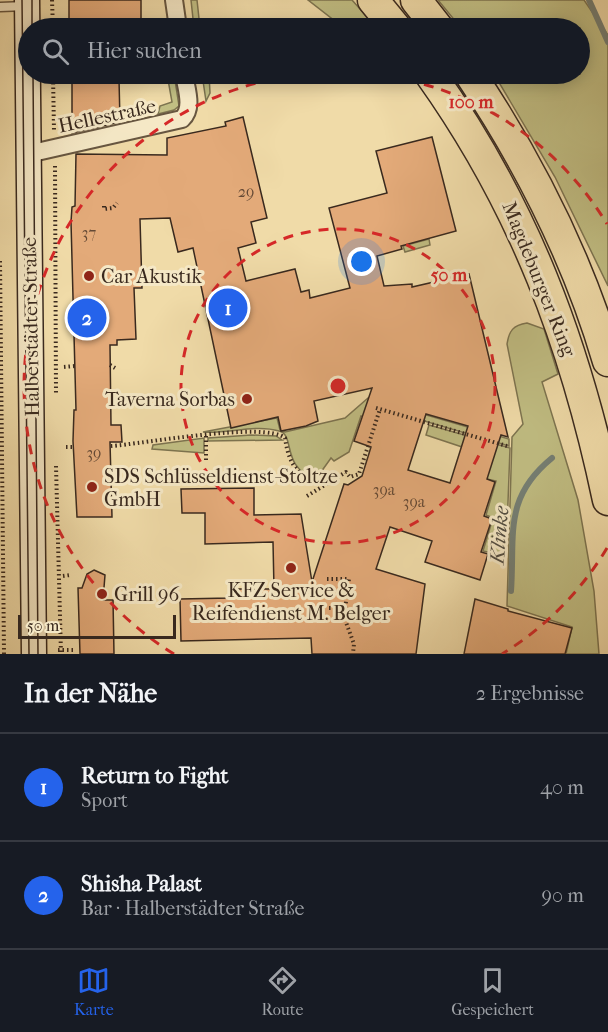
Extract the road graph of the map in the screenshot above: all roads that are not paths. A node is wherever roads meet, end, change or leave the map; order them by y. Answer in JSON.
{"nodes":[{"id":1,"x":174,"y":0,"type":"edge"},
{"id":2,"x":373,"y":0,"type":"edge"},
{"id":3,"x":416,"y":0,"type":"edge"},
{"id":4,"x":27,"y":3,"type":"edge"},
{"id":5,"x":0,"y":7,"type":"edge"},
{"id":6,"x":27,"y":18,"type":"edge"},
{"id":7,"x":177,"y":18,"type":"edge"},
{"id":8,"x":388,"y":18,"type":"edge"},
{"id":9,"x":430,"y":18,"type":"edge"},
{"id":10,"x":28,"y":84,"type":"edge"},
{"id":11,"x":186,"y":84,"type":"edge"},
{"id":12,"x":436,"y":84,"type":"edge"},
{"id":13,"x":476,"y":84,"type":"edge"},
{"id":14,"x":28,"y":154,"type":"junction"},
{"id":15,"x":608,"y":361,"type":"edge"},
{"id":16,"x":608,"y":500,"type":"edge"},
{"id":17,"x":34,"y":654,"type":"edge"}],
"edges":[{"from":1,"to":7,"type":"street"},
{"from":2,"to":8,"type":"highway"},
{"from":3,"to":9,"type":"highway"},
{"from":4,"to":5,"type":"lane"},
{"from":4,"to":6,"type":"main road","name":"Halberstädter Straße"},
{"from":10,"to":14,"type":"main road","name":"Halberstädter Straße"},
{"from":11,"to":14,"type":"street","name":"Hellestraße"},
{"from":12,"to":16,"type":"highway","name":"Magdeburger Ring"},
{"from":13,"to":15,"type":"highway","name":"Magdeburger Ring"},
{"from":14,"to":17,"type":"main road","name":"Halberstädter Straße"}]}
